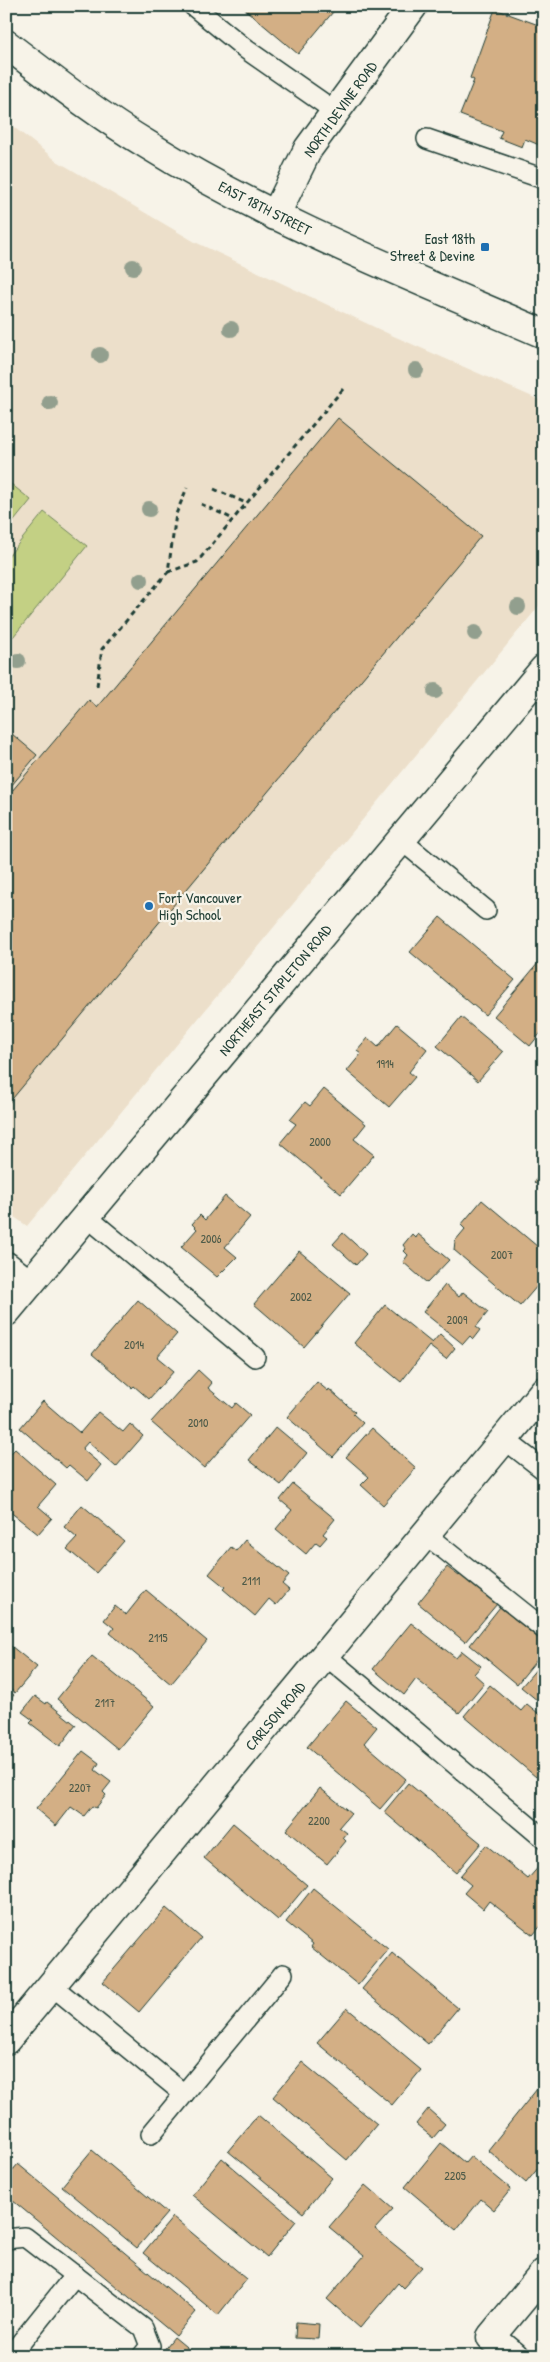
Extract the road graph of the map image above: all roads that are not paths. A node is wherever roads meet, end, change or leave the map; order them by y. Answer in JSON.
{"nodes":[{"id":1,"x":192,"y":6,"type":"edge"},
{"id":2,"x":413,"y":6,"type":"edge"},
{"id":3,"x":6,"y":44,"type":"edge"},
{"id":4,"x":336,"y":112,"type":"junction"},
{"id":5,"x":427,"y":139,"type":"dead end"},
{"id":6,"x":544,"y":179,"type":"edge"},
{"id":7,"x":275,"y":216,"type":"junction"},
{"id":8,"x":544,"y":334,"type":"edge"},
{"id":9,"x":544,"y":669,"type":"edge"},
{"id":10,"x":401,"y":840,"type":"junction"},
{"id":11,"x":486,"y":910,"type":"dead end"},
{"id":12,"x":86,"y":1216,"type":"junction"},
{"id":13,"x":6,"y":1266,"type":"edge"},
{"id":14,"x":29,"y":1284,"type":"junction"},
{"id":15,"x":6,"y":1312,"type":"edge"},
{"id":16,"x":255,"y":1357,"type":"dead end"},
{"id":17,"x":544,"y":1391,"type":"edge"},
{"id":18,"x":504,"y":1439,"type":"junction"},
{"id":19,"x":544,"y":1470,"type":"edge"},
{"id":20,"x":425,"y":1534,"type":"junction"},
{"id":21,"x":544,"y":1629,"type":"edge"},
{"id":22,"x":325,"y":1656,"type":"junction"},
{"id":23,"x":544,"y":1839,"type":"edge"},
{"id":24,"x":283,"y":1974,"type":"dead end"},
{"id":25,"x":52,"y":1986,"type":"junction"},
{"id":26,"x":6,"y":2040,"type":"edge"},
{"id":27,"x":184,"y":2094,"type":"junction"},
{"id":28,"x":151,"y":2134,"type":"dead end"},
{"id":29,"x":6,"y":2239,"type":"edge"},
{"id":30,"x":544,"y":2273,"type":"edge"},
{"id":31,"x":75,"y":2275,"type":"junction"},
{"id":32,"x":10,"y":2356,"type":"edge"},
{"id":33,"x":142,"y":2356,"type":"edge"},
{"id":34,"x":514,"y":2356,"type":"edge"}],
"edges":[{"from":1,"to":4,"type":"lane"},
{"from":2,"to":4,"type":"street","name":"NORTH DEVINE ROAD"},
{"from":3,"to":7,"type":"street","name":"EAST 18TH STREET"},
{"from":4,"to":7,"type":"street","name":"NORTH DEVINE ROAD"},
{"from":5,"to":6,"type":"lane"},
{"from":7,"to":8,"type":"street","name":"EAST 18TH STREET"},
{"from":9,"to":10,"type":"street","name":"NORTHEAST STAPLETON ROAD"},
{"from":10,"to":11,"type":"lane"},
{"from":10,"to":12,"type":"street","name":"NORTHEAST STAPLETON ROAD"},
{"from":12,"to":14,"type":"street","name":"NORTHEAST STAPLETON ROAD"},
{"from":12,"to":16,"type":"lane"},
{"from":13,"to":14,"type":"street"},
{"from":14,"to":15,"type":"street","name":"NORTHEAST STAPLETON ROAD"},
{"from":17,"to":18,"type":"street","name":"CARLSON ROAD"},
{"from":18,"to":19,"type":"lane"},
{"from":18,"to":20,"type":"street","name":"CARLSON ROAD"},
{"from":20,"to":21,"type":"lane"},
{"from":20,"to":22,"type":"street","name":"CARLSON ROAD"},
{"from":22,"to":23,"type":"lane"},
{"from":22,"to":25,"type":"street","name":"CARLSON ROAD"},
{"from":24,"to":27,"type":"lane"},
{"from":25,"to":26,"type":"street","name":"CARLSON ROAD"},
{"from":25,"to":27,"type":"lane"},
{"from":27,"to":28,"type":"lane"},
{"from":29,"to":31,"type":"lane"},
{"from":30,"to":34,"type":"street"},
{"from":31,"to":32,"type":"lane"},
{"from":31,"to":33,"type":"lane"}]}
